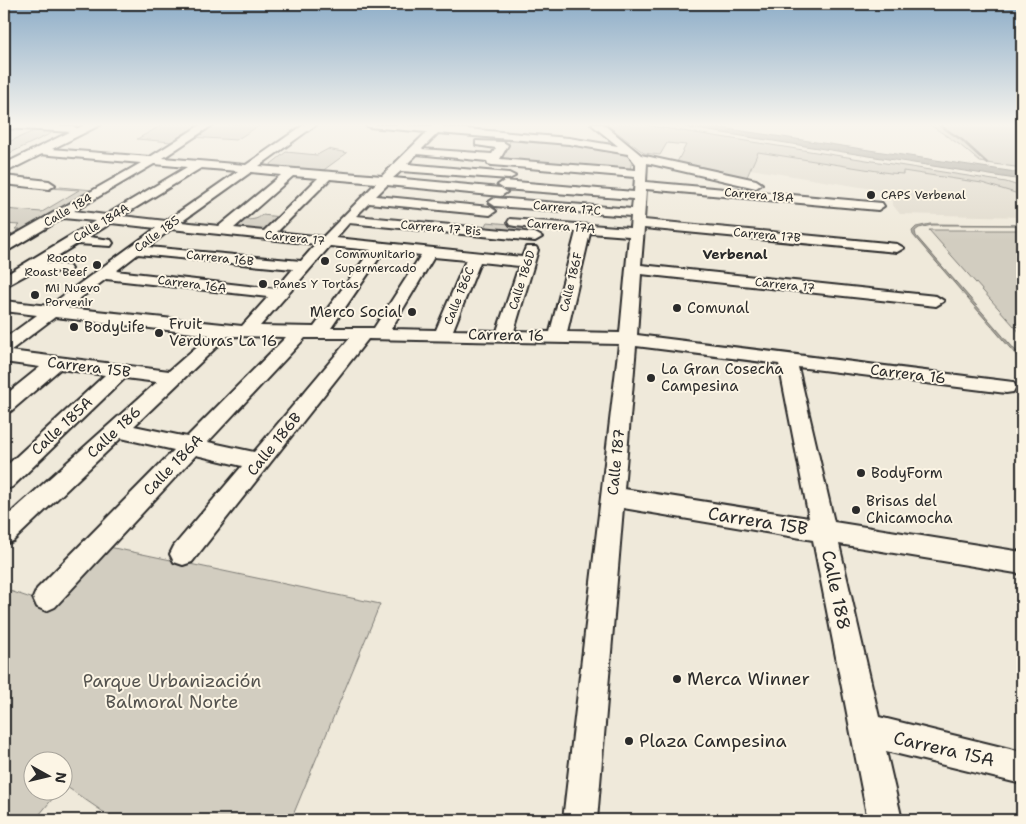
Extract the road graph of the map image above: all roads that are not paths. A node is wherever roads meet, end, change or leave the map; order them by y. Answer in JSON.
{"nodes":[{"id":1,"x":17,"y":162,"type":"edge"},
{"id":2,"x":150,"y":162,"type":"edge"},
{"id":3,"x":169,"y":162,"type":"edge"},
{"id":4,"x":258,"y":162,"type":"edge"},
{"id":5,"x":403,"y":162,"type":"edge"},
{"id":6,"x":507,"y":162,"type":"edge"},
{"id":7,"x":641,"y":162,"type":"edge"},
{"id":8,"x":667,"y":162,"type":"edge"},
{"id":9,"x":515,"y":164,"type":"junction"},
{"id":10,"x":198,"y":165,"type":"junction"},
{"id":11,"x":398,"y":167,"type":"junction"},
{"id":12,"x":4,"y":169,"type":"edge"},
{"id":13,"x":249,"y":169,"type":"junction"},
{"id":14,"x":291,"y":172,"type":"junction"},
{"id":15,"x":327,"y":175,"type":"junction"},
{"id":16,"x":4,"y":180,"type":"edge"},
{"id":17,"x":384,"y":181,"type":"junction"},
{"id":18,"x":49,"y":185,"type":"dead end"},
{"id":19,"x":640,"y":185,"type":"junction"},
{"id":20,"x":366,"y":199,"type":"junction"},
{"id":21,"x":495,"y":202,"type":"junction"},
{"id":22,"x":836,"y":202,"type":"junction"},
{"id":23,"x":878,"y":206,"type":"dead end"},
{"id":24,"x":62,"y":214,"type":"junction"},
{"id":25,"x":109,"y":218,"type":"junction"},
{"id":26,"x":346,"y":219,"type":"junction"},
{"id":27,"x":637,"y":223,"type":"junction"},
{"id":28,"x":170,"y":224,"type":"junction"},
{"id":29,"x":584,"y":228,"type":"junction"},
{"id":30,"x":222,"y":230,"type":"junction"},
{"id":31,"x":537,"y":230,"type":"junction"},
{"id":32,"x":267,"y":235,"type":"junction"},
{"id":33,"x":74,"y":239,"type":"junction"},
{"id":34,"x":327,"y":241,"type":"junction"},
{"id":35,"x":106,"y":242,"type":"dead end"},
{"id":36,"x":4,"y":246,"type":"edge"},
{"id":37,"x":380,"y":247,"type":"junction"},
{"id":38,"x":897,"y":248,"type":"dead end"},
{"id":39,"x":136,"y":250,"type":"junction"},
{"id":40,"x":430,"y":252,"type":"junction"},
{"id":41,"x":475,"y":257,"type":"junction"},
{"id":42,"x":527,"y":262,"type":"junction"},
{"id":43,"x":31,"y":266,"type":"junction"},
{"id":44,"x":305,"y":266,"type":"junction"},
{"id":45,"x":64,"y":269,"type":"dead end"},
{"id":46,"x":633,"y":269,"type":"junction"},
{"id":47,"x":103,"y":274,"type":"junction"},
{"id":48,"x":4,"y":282,"type":"edge"},
{"id":49,"x":280,"y":294,"type":"junction"},
{"id":50,"x":936,"y":301,"type":"dead end"},
{"id":51,"x":4,"y":306,"type":"edge"},
{"id":52,"x":53,"y":311,"type":"junction"},
{"id":53,"x":224,"y":331,"type":"junction"},
{"id":54,"x":246,"y":332,"type":"junction"},
{"id":55,"x":310,"y":332,"type":"junction"},
{"id":56,"x":372,"y":333,"type":"junction"},
{"id":57,"x":443,"y":334,"type":"junction"},
{"id":58,"x":504,"y":335,"type":"junction"},
{"id":59,"x":557,"y":336,"type":"junction"},
{"id":60,"x":628,"y":339,"type":"junction"},
{"id":61,"x":4,"y":348,"type":"edge"},
{"id":62,"x":4,"y":356,"type":"edge"},
{"id":63,"x":787,"y":359,"type":"junction"},
{"id":64,"x":56,"y":363,"type":"junction"},
{"id":65,"x":121,"y":371,"type":"junction"},
{"id":66,"x":173,"y":378,"type":"junction"},
{"id":67,"x":1006,"y":386,"type":"dead end"},
{"id":68,"x":4,"y":406,"type":"edge"},
{"id":69,"x":117,"y":430,"type":"junction"},
{"id":70,"x":192,"y":446,"type":"junction"},
{"id":71,"x":259,"y":461,"type":"junction"},
{"id":72,"x":4,"y":481,"type":"edge"},
{"id":73,"x":613,"y":497,"type":"junction"},
{"id":74,"x":824,"y":531,"type":"junction"},
{"id":75,"x":4,"y":534,"type":"edge"},
{"id":76,"x":183,"y":554,"type":"dead end"},
{"id":77,"x":1022,"y":563,"type":"edge"},
{"id":78,"x":46,"y":598,"type":"dead end"},
{"id":79,"x":866,"y":730,"type":"junction"},
{"id":80,"x":1022,"y":768,"type":"edge"},
{"id":81,"x":580,"y":820,"type":"edge"},
{"id":82,"x":885,"y":820,"type":"edge"}],
"edges":[{"from":1,"to":12,"type":"main road"},
{"from":2,"to":24,"type":"street","name":"Calle 184"},
{"from":3,"to":10,"type":"street"},
{"from":4,"to":13,"type":"street","name":"Calle 185"},
{"from":5,"to":11,"type":"street"},
{"from":6,"to":9,"type":"street","name":"Carrera 18A"},
{"from":7,"to":19,"type":"street","name":"Calle 187"},
{"from":8,"to":22,"type":"street"},
{"from":9,"to":19,"type":"street","name":"Carrera 18A"},
{"from":9,"to":21,"type":"street"},
{"from":10,"to":13,"type":"street"},
{"from":10,"to":25,"type":"street","name":"Calle 184A"},
{"from":11,"to":17,"type":"street"},
{"from":11,"to":21,"type":"street"},
{"from":13,"to":14,"type":"street"},
{"from":13,"to":28,"type":"street","name":"Calle 185"},
{"from":14,"to":15,"type":"street"},
{"from":14,"to":30,"type":"street"},
{"from":15,"to":17,"type":"street"},
{"from":15,"to":32,"type":"street"},
{"from":16,"to":18,"type":"street"},
{"from":17,"to":20,"type":"street"},
{"from":17,"to":21,"type":"street"},
{"from":19,"to":21,"type":"street"},
{"from":19,"to":22,"type":"street","name":"Carrera 18A"},
{"from":19,"to":27,"type":"street","name":"Calle 187"},
{"from":20,"to":21,"type":"street"},
{"from":20,"to":26,"type":"street"},
{"from":21,"to":26,"type":"street","name":"Carrera 17 Bis"},
{"from":21,"to":27,"type":"street","name":"Carrera 17C"},
{"from":21,"to":31,"type":"street","name":"Carrera 17 Bis"},
{"from":22,"to":23,"type":"street","name":"Carrera 18A"},
{"from":24,"to":25,"type":"street","name":"Carrera 17"},
{"from":24,"to":36,"type":"street","name":"Calle 184"},
{"from":25,"to":28,"type":"street","name":"Carrera 17"},
{"from":25,"to":33,"type":"street","name":"Calle 184A"},
{"from":26,"to":34,"type":"street"},
{"from":27,"to":29,"type":"street","name":"Carrera 17A"},
{"from":27,"to":38,"type":"street","name":"Carrera 17B"},
{"from":27,"to":46,"type":"street","name":"Calle 187"},
{"from":28,"to":30,"type":"street","name":"Carrera 17"},
{"from":28,"to":39,"type":"street","name":"Calle 185"},
{"from":29,"to":31,"type":"street","name":"Carrera 17A"},
{"from":29,"to":59,"type":"street","name":"Calle 186F"},
{"from":30,"to":32,"type":"street","name":"Carrera 17"},
{"from":31,"to":42,"type":"street","name":"Calle 186D"},
{"from":32,"to":34,"type":"street","name":"Carrera 17"},
{"from":33,"to":35,"type":"street"},
{"from":33,"to":43,"type":"street","name":"Calle 184A"},
{"from":34,"to":37,"type":"street","name":"Carrera 17"},
{"from":34,"to":44,"type":"street"},
{"from":37,"to":40,"type":"street","name":"Carrera 17"},
{"from":37,"to":55,"type":"street","name":"Calle 186A"},
{"from":39,"to":44,"type":"street","name":"Carrera 16B"},
{"from":39,"to":47,"type":"street","name":"Calle 185"},
{"from":40,"to":41,"type":"street","name":"Carrera 17"},
{"from":40,"to":56,"type":"street","name":"Calle 186B"},
{"from":41,"to":42,"type":"street","name":"Carrera 17"},
{"from":41,"to":57,"type":"street","name":"Calle 186C"},
{"from":42,"to":58,"type":"street","name":"Calle 186D"},
{"from":43,"to":45,"type":"street"},
{"from":43,"to":48,"type":"street","name":"Calle 184A"},
{"from":44,"to":49,"type":"street"},
{"from":46,"to":50,"type":"street","name":"Carrera 17"},
{"from":46,"to":60,"type":"street","name":"Calle 187"},
{"from":47,"to":49,"type":"street","name":"Carrera 16A"},
{"from":47,"to":52,"type":"street","name":"Calle 185"},
{"from":49,"to":54,"type":"street"},
{"from":51,"to":52,"type":"street","name":"Carrera 16"},
{"from":52,"to":53,"type":"street","name":"Carrera 16"},
{"from":52,"to":61,"type":"street","name":"Calle 185"},
{"from":53,"to":54,"type":"street","name":"Carrera 16"},
{"from":53,"to":66,"type":"street","name":"Calle 186"},
{"from":54,"to":55,"type":"street","name":"Carrera 16"},
{"from":55,"to":56,"type":"street","name":"Carrera 16"},
{"from":55,"to":70,"type":"street","name":"Calle 186A"},
{"from":56,"to":57,"type":"street","name":"Carrera 16"},
{"from":56,"to":71,"type":"street","name":"Calle 186B"},
{"from":57,"to":58,"type":"street","name":"Carrera 16"},
{"from":58,"to":59,"type":"street","name":"Carrera 16"},
{"from":59,"to":60,"type":"street","name":"Carrera 16"},
{"from":60,"to":63,"type":"street","name":"Carrera 16"},
{"from":60,"to":73,"type":"street","name":"Calle 187"},
{"from":62,"to":64,"type":"street","name":"Carrera 15B"},
{"from":63,"to":67,"type":"street","name":"Carrera 16"},
{"from":63,"to":74,"type":"street","name":"Calle 188"},
{"from":64,"to":65,"type":"street","name":"Carrera 15B"},
{"from":64,"to":68,"type":"street"},
{"from":65,"to":66,"type":"street","name":"Carrera 15B"},
{"from":65,"to":72,"type":"street","name":"Calle 185A"},
{"from":66,"to":69,"type":"street","name":"Calle 186"},
{"from":69,"to":70,"type":"street"},
{"from":69,"to":75,"type":"street","name":"Calle 186"},
{"from":70,"to":71,"type":"street"},
{"from":70,"to":78,"type":"street","name":"Calle 186A"},
{"from":71,"to":76,"type":"street","name":"Calle 186B"},
{"from":73,"to":74,"type":"street","name":"Carrera 15B"},
{"from":73,"to":81,"type":"street","name":"Calle 187"},
{"from":74,"to":77,"type":"street","name":"Carrera 15B"},
{"from":74,"to":79,"type":"street","name":"Calle 188"},
{"from":79,"to":80,"type":"street","name":"Carrera 15A"},
{"from":79,"to":82,"type":"street","name":"Calle 188"}]}
